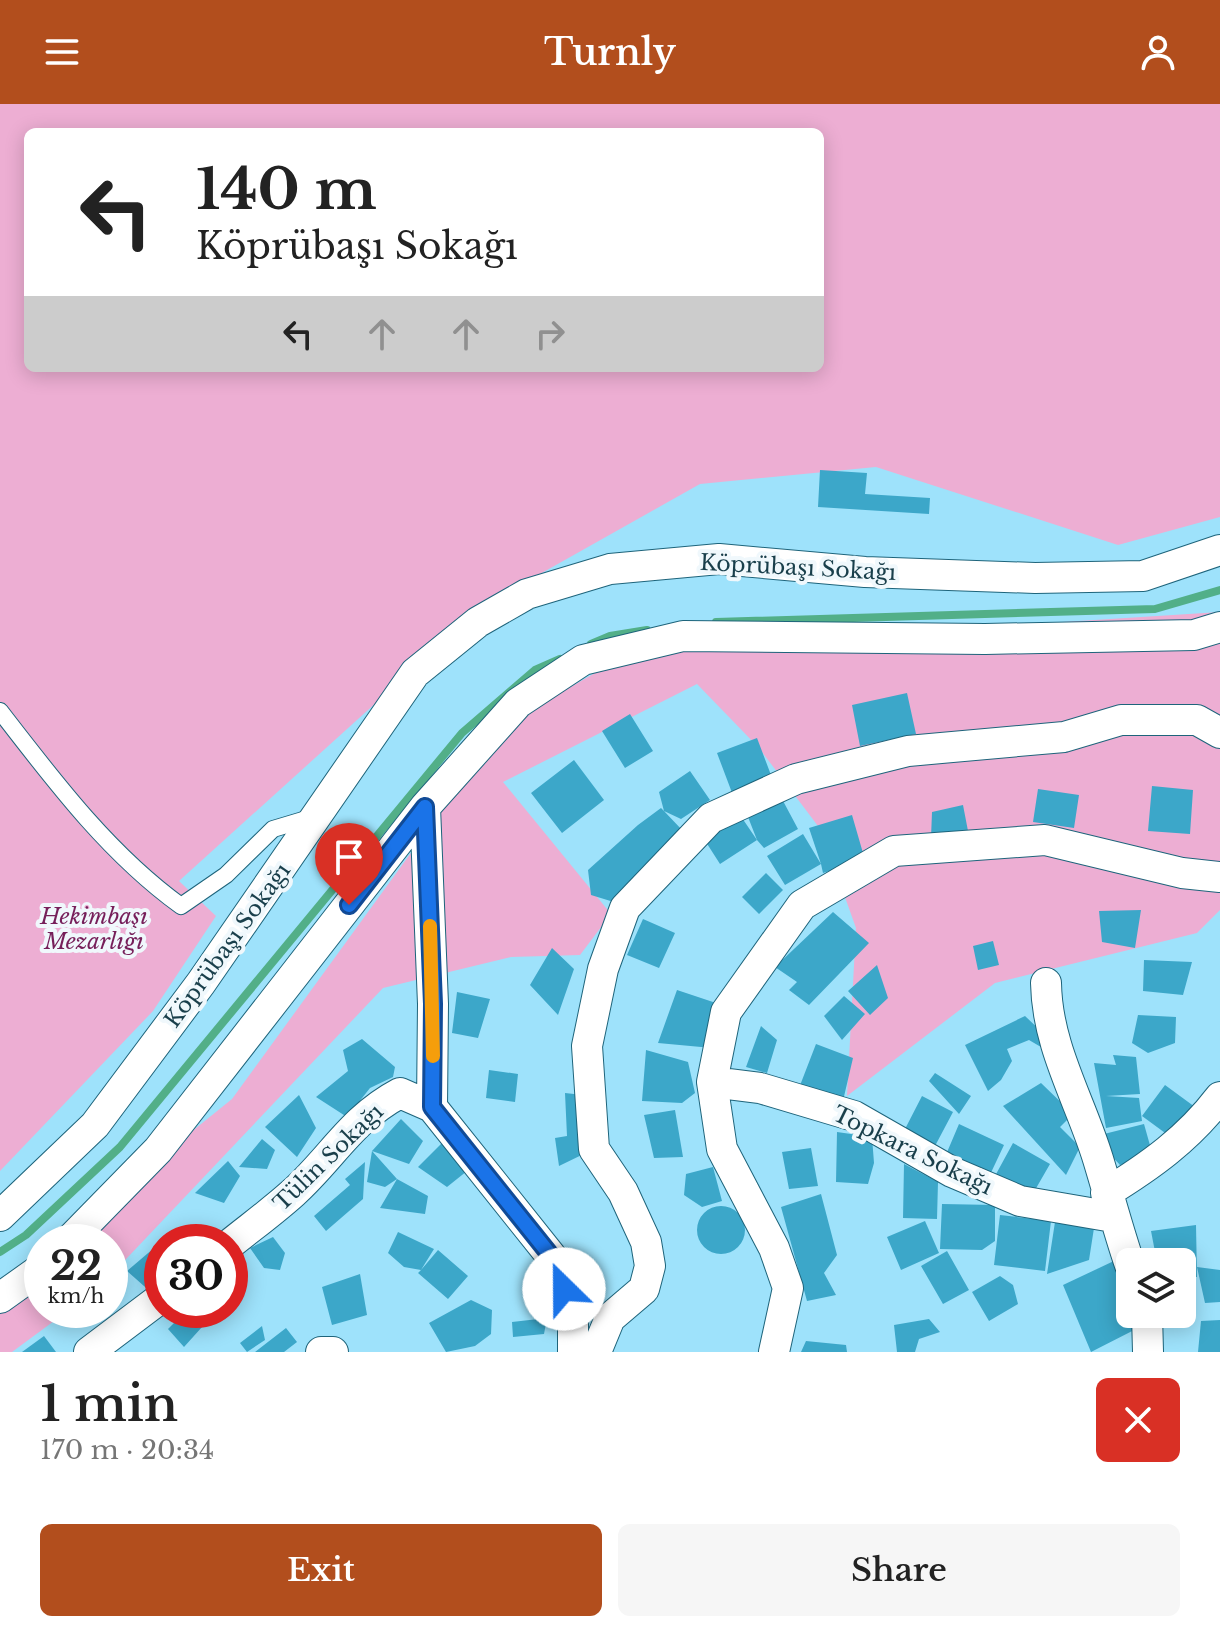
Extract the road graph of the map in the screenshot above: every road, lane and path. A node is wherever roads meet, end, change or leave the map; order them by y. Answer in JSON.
{"nodes":[{"id":1,"x":1220,"y":550,"type":"edge"},
{"id":2,"x":1220,"y":627,"type":"edge"},
{"id":3,"x":0,"y":711,"type":"edge"},
{"id":4,"x":1220,"y":733,"type":"edge"},
{"id":5,"x":425,"y":807,"type":"junction"},
{"id":6,"x":319,"y":815,"type":"junction"},
{"id":7,"x":1220,"y":877,"type":"edge"},
{"id":8,"x":1046,"y":983,"type":"dead end"},
{"id":9,"x":712,"y":1082,"type":"junction"},
{"id":10,"x":1220,"y":1097,"type":"edge"},
{"id":11,"x":432,"y":1107,"type":"junction"},
{"id":12,"x":1110,"y":1205,"type":"junction"},
{"id":13,"x":0,"y":1216,"type":"edge"},
{"id":14,"x":86,"y":1224,"type":"edge"},
{"id":15,"x":248,"y":1229,"type":"edge"},
{"id":16,"x":1124,"y":1248,"type":"edge"},
{"id":17,"x":24,"y":1281,"type":"edge"},
{"id":18,"x":0,"y":1298,"type":"edge"},
{"id":19,"x":144,"y":1311,"type":"edge"},
{"id":20,"x":1147,"y":1328,"type":"edge"},
{"id":21,"x":89,"y":1352,"type":"edge"},
{"id":22,"x":321,"y":1352,"type":"edge"},
{"id":23,"x":333,"y":1352,"type":"edge"},
{"id":24,"x":573,"y":1352,"type":"edge"},
{"id":25,"x":596,"y":1352,"type":"edge"},
{"id":26,"x":774,"y":1352,"type":"edge"},
{"id":27,"x":1148,"y":1352,"type":"edge"}],
"edges":[{"from":1,"to":6,"type":"street","name":"Köprübaşı Sokağı"},
{"from":2,"to":5,"type":"street"},
{"from":3,"to":6,"type":"lane"},
{"from":4,"to":25,"type":"street"},
{"from":5,"to":11,"type":"street"},
{"from":5,"to":14,"type":"street"},
{"from":6,"to":13,"type":"street","name":"Köprübaşı Sokağı"},
{"from":7,"to":9,"type":"street"},
{"from":8,"to":12,"type":"street"},
{"from":9,"to":12,"type":"street","name":"Topkara Sokağı"},
{"from":9,"to":26,"type":"street"},
{"from":10,"to":12,"type":"street"},
{"from":11,"to":15,"type":"street","name":"Tülin Sokağı"},
{"from":11,"to":24,"type":"street"},
{"from":12,"to":16,"type":"street"},
{"from":17,"to":18,"type":"street"},
{"from":19,"to":21,"type":"street"},
{"from":20,"to":27,"type":"street"},
{"from":22,"to":23,"type":"street"}]}
